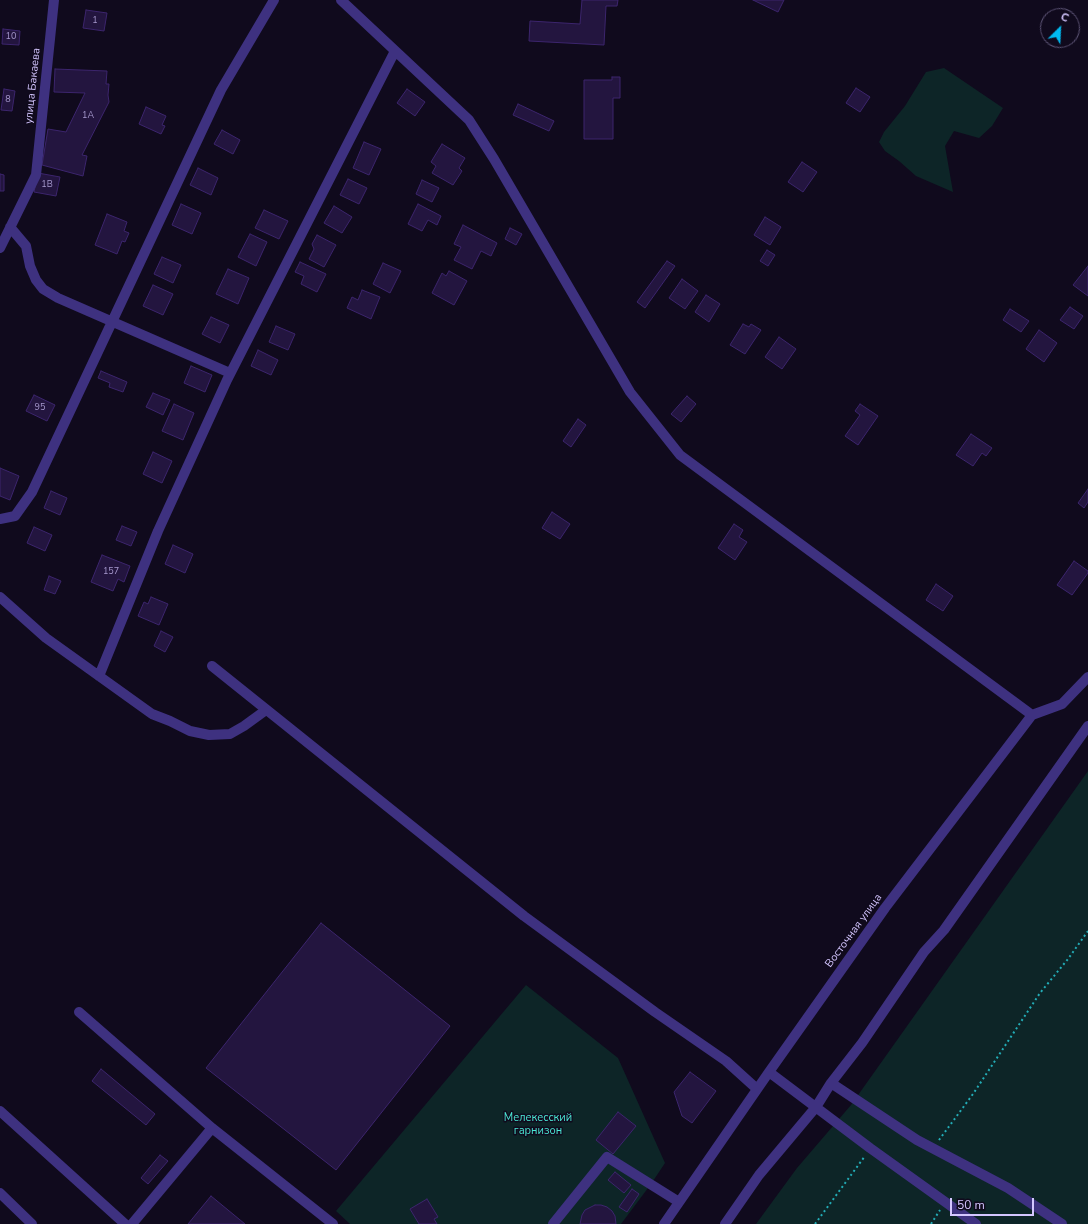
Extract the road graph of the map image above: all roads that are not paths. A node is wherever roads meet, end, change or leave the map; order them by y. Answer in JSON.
{"nodes":[{"id":1,"x":54,"y":0,"type":"edge"},
{"id":2,"x":274,"y":0,"type":"edge"},
{"id":3,"x":341,"y":0,"type":"edge"},
{"id":4,"x":395,"y":51,"type":"junction"},
{"id":5,"x":10,"y":227,"type":"junction"},
{"id":6,"x":0,"y":248,"type":"edge"},
{"id":7,"x":111,"y":322,"type":"junction"},
{"id":8,"x":230,"y":373,"type":"junction"},
{"id":9,"x":0,"y":519,"type":"edge"},
{"id":10,"x":0,"y":597,"type":"edge"},
{"id":11,"x":212,"y":666,"type":"dead end"},
{"id":12,"x":99,"y":676,"type":"junction"},
{"id":13,"x":1088,"y":677,"type":"edge"},
{"id":14,"x":266,"y":710,"type":"junction"},
{"id":15,"x":1032,"y":715,"type":"junction"},
{"id":16,"x":1088,"y":726,"type":"edge"},
{"id":17,"x":80,"y":1012,"type":"dead end"},
{"id":18,"x":769,"y":1072,"type":"junction"},
{"id":19,"x":831,"y":1083,"type":"junction"},
{"id":20,"x":757,"y":1089,"type":"junction"},
{"id":21,"x":816,"y":1107,"type":"junction"},
{"id":22,"x":0,"y":1111,"type":"edge"},
{"id":23,"x":212,"y":1128,"type":"junction"},
{"id":24,"x":0,"y":1193,"type":"edge"},
{"id":25,"x":679,"y":1202,"type":"junction"},
{"id":26,"x":32,"y":1224,"type":"edge"},
{"id":27,"x":125,"y":1224,"type":"edge"},
{"id":28,"x":132,"y":1224,"type":"edge"},
{"id":29,"x":333,"y":1224,"type":"edge"},
{"id":30,"x":553,"y":1224,"type":"edge"},
{"id":31,"x":664,"y":1224,"type":"edge"},
{"id":32,"x":725,"y":1224,"type":"edge"},
{"id":33,"x":976,"y":1224,"type":"edge"},
{"id":34,"x":1062,"y":1224,"type":"edge"}],
"edges":[{"from":1,"to":5,"type":"street","name":"улица Бакаева"},
{"from":2,"to":7,"type":"street"},
{"from":3,"to":4,"type":"street"},
{"from":4,"to":8,"type":"street"},
{"from":4,"to":15,"type":"street"},
{"from":5,"to":6,"type":"street"},
{"from":5,"to":7,"type":"street"},
{"from":7,"to":8,"type":"street"},
{"from":7,"to":9,"type":"street"},
{"from":8,"to":12,"type":"street"},
{"from":10,"to":12,"type":"street"},
{"from":11,"to":14,"type":"street"},
{"from":12,"to":14,"type":"street"},
{"from":13,"to":15,"type":"street"},
{"from":14,"to":20,"type":"street"},
{"from":15,"to":18,"type":"street","name":"Восточная улица"},
{"from":16,"to":19,"type":"street"},
{"from":17,"to":23,"type":"street"},
{"from":18,"to":20,"type":"street","name":"Восточная улица"},
{"from":18,"to":21,"type":"street"},
{"from":19,"to":21,"type":"street"},
{"from":19,"to":34,"type":"street"},
{"from":20,"to":25,"type":"street","name":"Восточная улица"},
{"from":21,"to":32,"type":"street"},
{"from":21,"to":33,"type":"street"},
{"from":22,"to":27,"type":"street"},
{"from":23,"to":28,"type":"street"},
{"from":23,"to":29,"type":"street"},
{"from":24,"to":26,"type":"street"},
{"from":25,"to":30,"type":"street"},
{"from":25,"to":31,"type":"street","name":"Восточная улица"}]}
